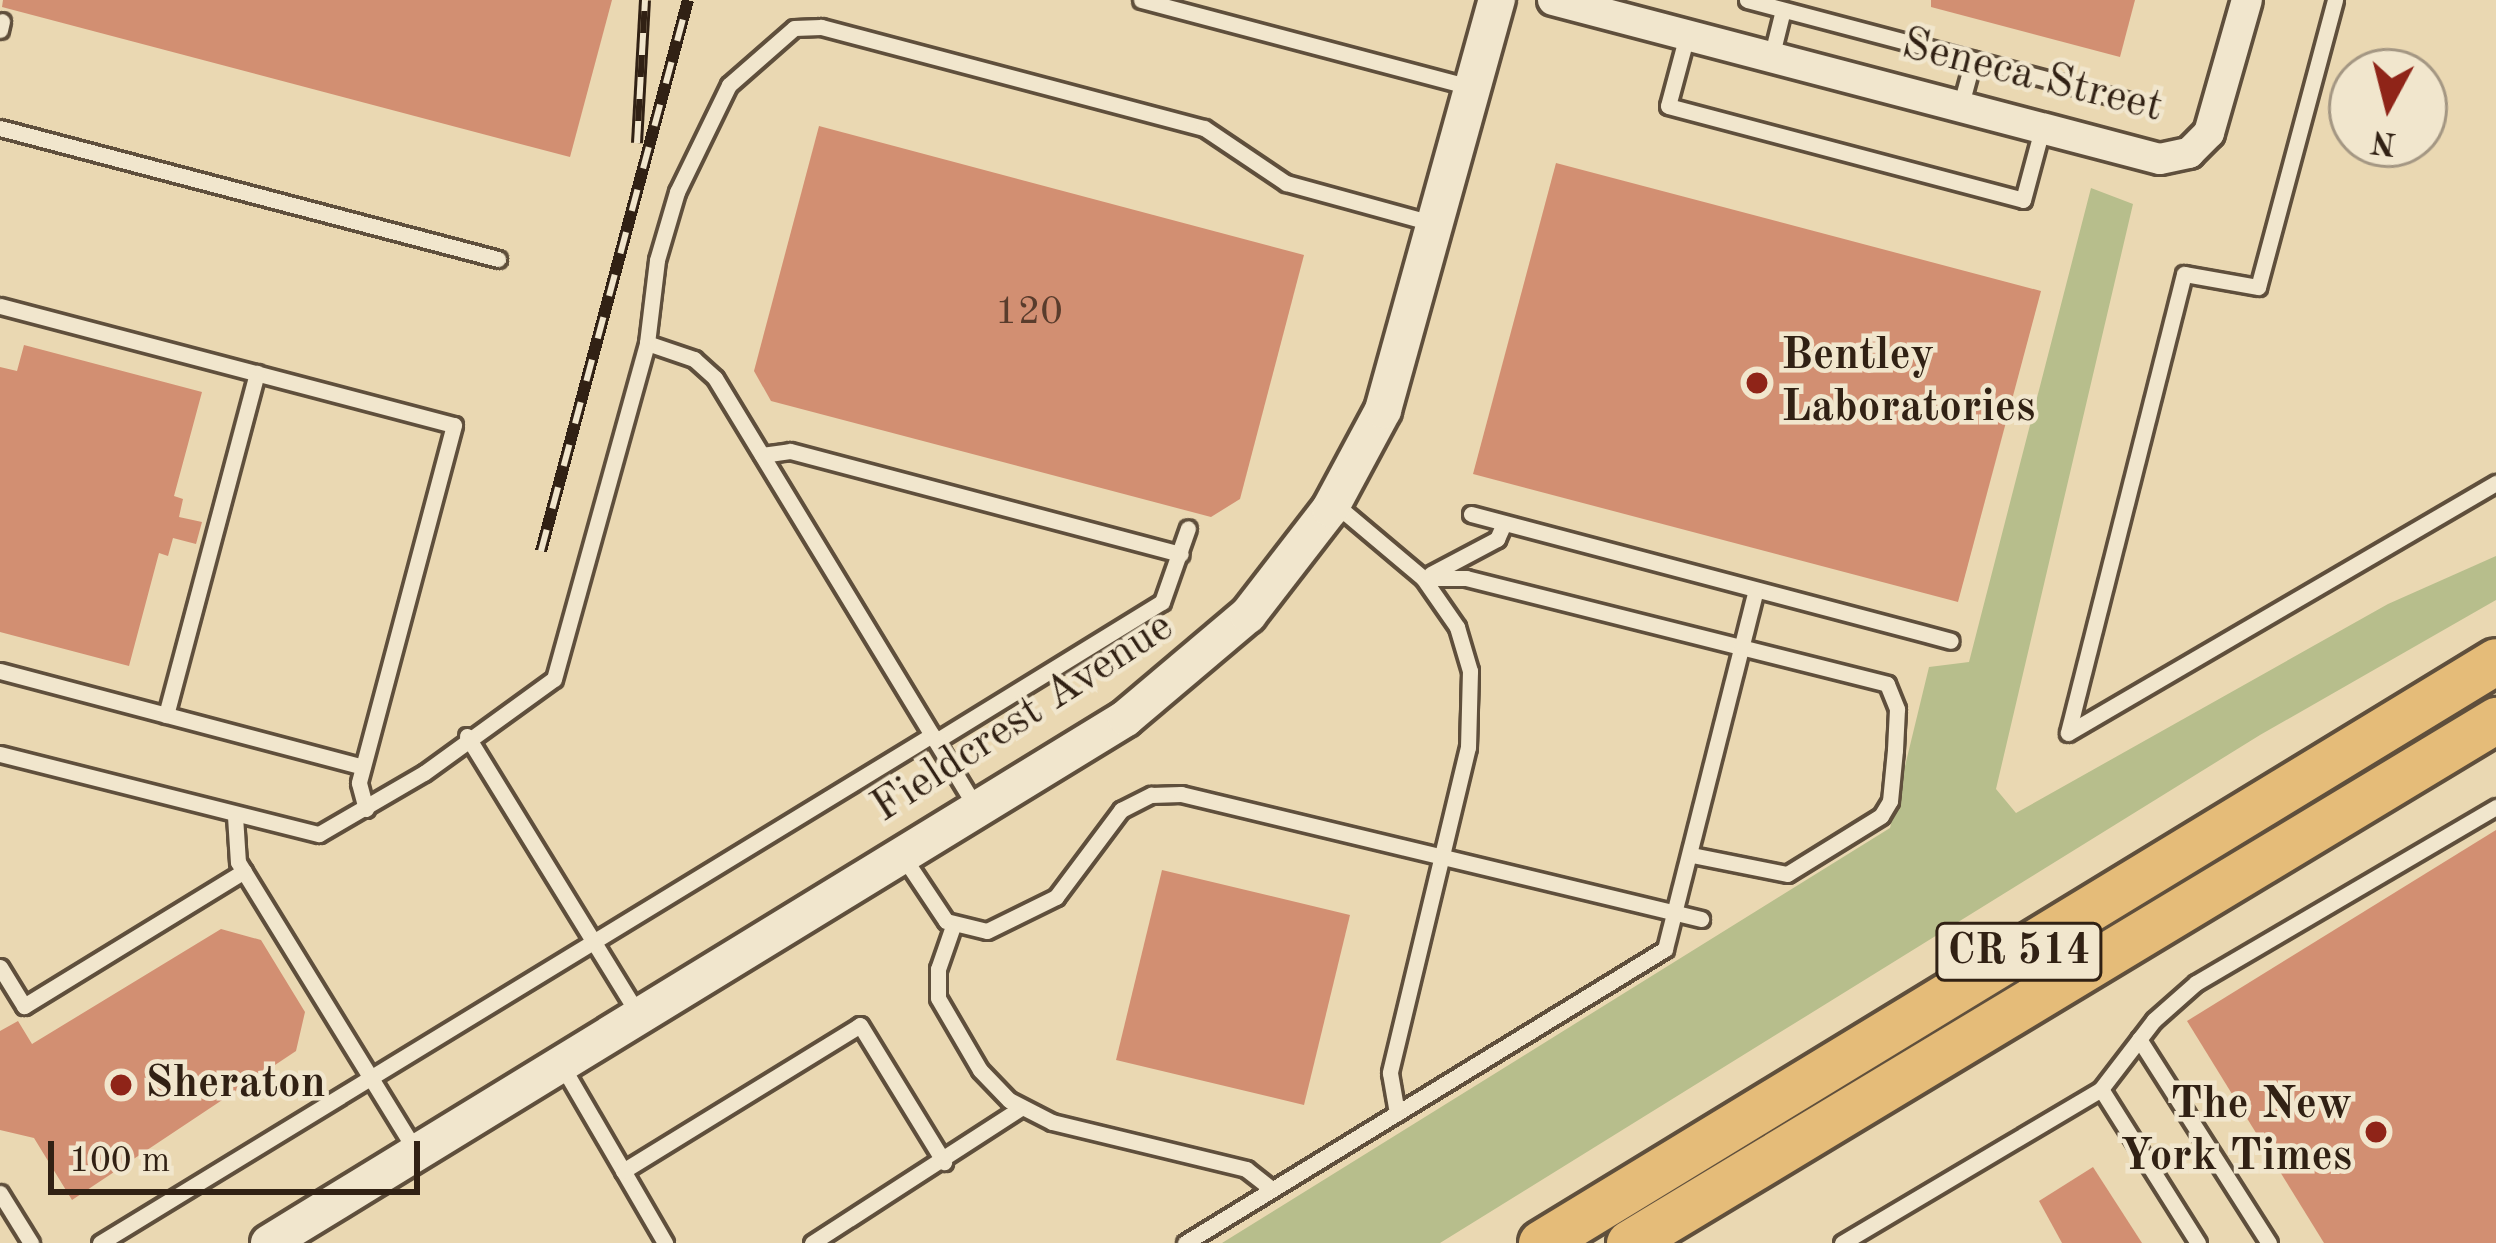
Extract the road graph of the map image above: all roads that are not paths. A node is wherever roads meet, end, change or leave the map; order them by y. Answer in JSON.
{"nodes":[{"id":1,"x":1141,"y":0,"type":"edge"},
{"id":2,"x":1497,"y":0,"type":"edge"},
{"id":3,"x":1553,"y":0,"type":"edge"},
{"id":4,"x":1747,"y":0,"type":"edge"},
{"id":5,"x":2247,"y":0,"type":"edge"},
{"id":6,"x":2335,"y":0,"type":"edge"},
{"id":7,"x":1783,"y":10,"type":"junction"},
{"id":8,"x":1687,"y":35,"type":"junction"},
{"id":9,"x":1771,"y":58,"type":"junction"},
{"id":10,"x":1973,"y":60,"type":"junction"},
{"id":11,"x":1474,"y":88,"type":"junction"},
{"id":12,"x":2126,"y":100,"type":"dead end"},
{"id":13,"x":1960,"y":108,"type":"junction"},
{"id":14,"x":0,"y":128,"type":"edge"},
{"id":15,"x":2042,"y":129,"type":"junction"},
{"id":16,"x":1438,"y":224,"type":"junction"},
{"id":17,"x":498,"y":260,"type":"dead end"},
{"id":18,"x":0,"y":306,"type":"edge"},
{"id":19,"x":646,"y":343,"type":"junction"},
{"id":20,"x":257,"y":374,"type":"junction"},
{"id":21,"x":762,"y":455,"type":"junction"},
{"id":22,"x":2496,"y":483,"type":"edge"},
{"id":23,"x":1334,"y":503,"type":"junction"},
{"id":24,"x":1471,"y":514,"type":"dead end"},
{"id":25,"x":1504,"y":523,"type":"junction"},
{"id":26,"x":1188,"y":528,"type":"dead end"},
{"id":27,"x":1181,"y":554,"type":"junction"},
{"id":28,"x":1424,"y":578,"type":"junction"},
{"id":29,"x":1756,"y":590,"type":"junction"},
{"id":30,"x":1951,"y":641,"type":"dead end"},
{"id":31,"x":1742,"y":645,"type":"junction"},
{"id":32,"x":2496,"y":661,"type":"edge"},
{"id":33,"x":0,"y":671,"type":"edge"},
{"id":34,"x":166,"y":715,"type":"junction"},
{"id":35,"x":2496,"y":720,"type":"edge"},
{"id":36,"x":466,"y":736,"type":"junction"},
{"id":37,"x":934,"y":738,"type":"junction"},
{"id":38,"x":0,"y":754,"type":"edge"},
{"id":39,"x":363,"y":767,"type":"junction"},
{"id":40,"x":2496,"y":807,"type":"edge"},
{"id":41,"x":366,"y":808,"type":"junction"},
{"id":42,"x":977,"y":809,"type":"junction"},
{"id":43,"x":235,"y":816,"type":"junction"},
{"id":44,"x":902,"y":855,"type":"junction"},
{"id":45,"x":1692,"y":855,"type":"junction"},
{"id":46,"x":1442,"y":856,"type":"junction"},
{"id":47,"x":244,"y":872,"type":"junction"},
{"id":48,"x":1677,"y":913,"type":"junction"},
{"id":49,"x":1701,"y":919,"type":"dead end"},
{"id":50,"x":953,"y":926,"type":"junction"},
{"id":51,"x":594,"y":941,"type":"junction"},
{"id":52,"x":0,"y":968,"type":"edge"},
{"id":53,"x":639,"y":1016,"type":"junction"},
{"id":54,"x":2139,"y":1039,"type":"junction"},
{"id":55,"x":561,"y":1063,"type":"junction"},
{"id":56,"x":371,"y":1078,"type":"junction"},
{"id":57,"x":2101,"y":1089,"type":"junction"},
{"id":58,"x":1021,"y":1108,"type":"junction"},
{"id":59,"x":1397,"y":1113,"type":"junction"},
{"id":60,"x":417,"y":1152,"type":"junction"},
{"id":61,"x":944,"y":1162,"type":"junction"},
{"id":62,"x":623,"y":1171,"type":"junction"},
{"id":63,"x":1273,"y":1189,"type":"junction"},
{"id":64,"x":0,"y":1193,"type":"edge"},
{"id":65,"x":31,"y":1243,"type":"edge"},
{"id":66,"x":100,"y":1243,"type":"edge"},
{"id":67,"x":269,"y":1243,"type":"edge"},
{"id":68,"x":665,"y":1243,"type":"edge"},
{"id":69,"x":812,"y":1243,"type":"edge"},
{"id":70,"x":1185,"y":1243,"type":"edge"},
{"id":71,"x":1540,"y":1243,"type":"edge"},
{"id":72,"x":1629,"y":1243,"type":"edge"},
{"id":73,"x":1842,"y":1243,"type":"edge"},
{"id":74,"x":2198,"y":1243,"type":"edge"},
{"id":75,"x":2269,"y":1243,"type":"edge"}],
"edges":[{"from":1,"to":11,"type":"lane"},
{"from":2,"to":11,"type":"street","name":"Fieldcrest Avenue"},
{"from":3,"to":8,"type":"street","name":"Seneca Street"},
{"from":4,"to":7,"type":"lane"},
{"from":5,"to":15,"type":"street","name":"Seneca Street"},
{"from":6,"to":22,"type":"lane"},
{"from":7,"to":9,"type":"lane"},
{"from":7,"to":10,"type":"lane"},
{"from":8,"to":9,"type":"street","name":"Seneca Street"},
{"from":8,"to":15,"type":"lane"},
{"from":9,"to":13,"type":"street","name":"Seneca Street"},
{"from":10,"to":12,"type":"lane"},
{"from":10,"to":13,"type":"lane"},
{"from":11,"to":16,"type":"street","name":"Fieldcrest Avenue"},
{"from":13,"to":15,"type":"street","name":"Seneca Street"},
{"from":14,"to":17,"type":"lane"},
{"from":16,"to":19,"type":"lane"},
{"from":16,"to":23,"type":"street","name":"Fieldcrest Avenue"},
{"from":18,"to":20,"type":"lane"},
{"from":19,"to":21,"type":"lane"},
{"from":19,"to":36,"type":"lane"},
{"from":20,"to":34,"type":"lane"},
{"from":20,"to":39,"type":"lane"},
{"from":21,"to":27,"type":"lane"},
{"from":21,"to":37,"type":"lane"},
{"from":23,"to":28,"type":"lane"},
{"from":23,"to":42,"type":"street","name":"Fieldcrest Avenue"},
{"from":24,"to":25,"type":"lane"},
{"from":25,"to":28,"type":"lane"},
{"from":25,"to":29,"type":"lane"},
{"from":26,"to":27,"type":"lane"},
{"from":27,"to":37,"type":"lane"},
{"from":28,"to":31,"type":"lane"},
{"from":28,"to":46,"type":"lane"},
{"from":29,"to":30,"type":"lane"},
{"from":29,"to":31,"type":"lane"},
{"from":31,"to":45,"type":"lane"},
{"from":31,"to":45,"type":"lane"},
{"from":32,"to":71,"type":"main road","number":"CR 514"},
{"from":33,"to":34,"type":"lane"},
{"from":34,"to":39,"type":"lane"},
{"from":35,"to":72,"type":"main road","number":"CR 514"},
{"from":36,"to":41,"type":"lane"},
{"from":36,"to":51,"type":"lane"},
{"from":37,"to":42,"type":"lane"},
{"from":37,"to":51,"type":"lane"},
{"from":38,"to":43,"type":"lane"},
{"from":39,"to":41,"type":"lane"},
{"from":40,"to":54,"type":"lane"},
{"from":41,"to":43,"type":"lane"},
{"from":42,"to":44,"type":"street","name":"Fieldcrest Avenue"},
{"from":43,"to":47,"type":"lane"},
{"from":44,"to":50,"type":"lane"},
{"from":44,"to":53,"type":"street","name":"Fieldcrest Avenue"},
{"from":45,"to":48,"type":"lane"},
{"from":46,"to":48,"type":"lane"},
{"from":46,"to":50,"type":"lane"},
{"from":46,"to":59,"type":"lane"},
{"from":47,"to":52,"type":"lane"},
{"from":47,"to":56,"type":"lane"},
{"from":48,"to":49,"type":"lane"},
{"from":48,"to":59,"type":"lane"},
{"from":50,"to":58,"type":"lane"},
{"from":51,"to":53,"type":"lane"},
{"from":51,"to":56,"type":"lane"},
{"from":53,"to":55,"type":"street","name":"Fieldcrest Avenue"},
{"from":54,"to":57,"type":"lane"},
{"from":54,"to":75,"type":"lane"},
{"from":55,"to":60,"type":"street","name":"Fieldcrest Avenue"},
{"from":55,"to":62,"type":"lane"},
{"from":56,"to":60,"type":"lane"},
{"from":56,"to":66,"type":"lane"},
{"from":57,"to":73,"type":"lane"},
{"from":57,"to":74,"type":"lane"},
{"from":58,"to":61,"type":"lane"},
{"from":58,"to":63,"type":"lane"},
{"from":59,"to":63,"type":"lane"},
{"from":60,"to":67,"type":"street","name":"Fieldcrest Avenue"},
{"from":61,"to":62,"type":"lane"},
{"from":61,"to":69,"type":"lane"},
{"from":62,"to":68,"type":"lane"},
{"from":63,"to":70,"type":"lane"},
{"from":64,"to":65,"type":"lane"}]}
